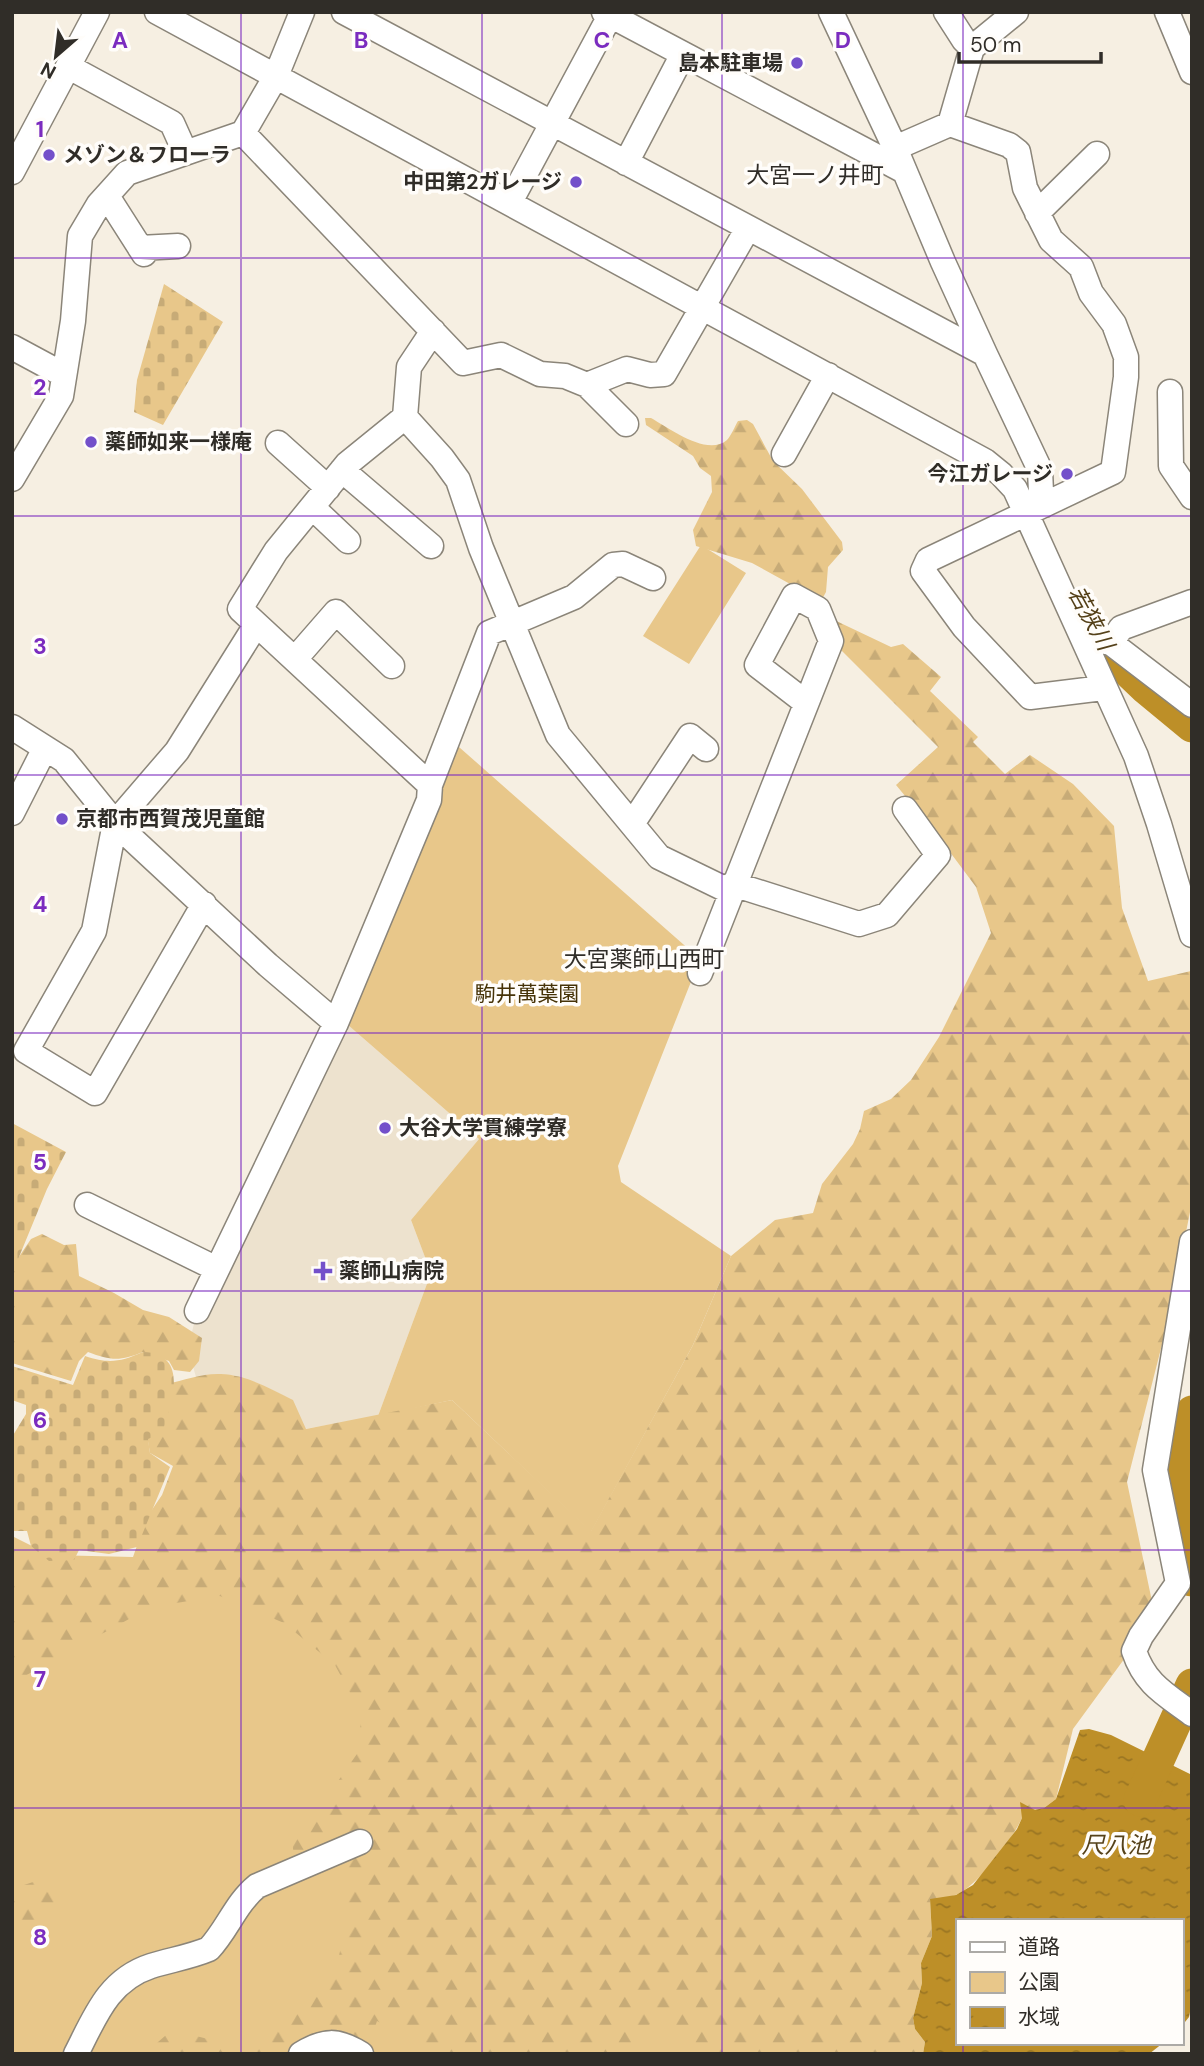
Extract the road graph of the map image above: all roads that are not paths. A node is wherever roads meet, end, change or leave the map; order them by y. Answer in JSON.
{"nodes":[{"id":1,"x":97,"y":12,"type":"edge"},
{"id":2,"x":157,"y":12,"type":"edge"},
{"id":3,"x":302,"y":12,"type":"edge"},
{"id":4,"x":344,"y":12,"type":"edge"},
{"id":5,"x":831,"y":12,"type":"edge"},
{"id":6,"x":946,"y":12,"type":"edge"},
{"id":7,"x":1017,"y":12,"type":"edge"},
{"id":8,"x":1167,"y":12,"type":"edge"},
{"id":9,"x":609,"y":13,"type":"edge"},
{"id":10,"x":972,"y":48,"type":"junction"},
{"id":11,"x":683,"y":54,"type":"junction"},
{"id":12,"x":69,"y":67,"type":"junction"},
{"id":13,"x":1192,"y":72,"type":"edge"},
{"id":14,"x":276,"y":75,"type":"junction"},
{"id":15,"x":551,"y":123,"type":"junction"},
{"id":16,"x":950,"y":124,"type":"junction"},
{"id":17,"x":243,"y":133,"type":"junction"},
{"id":18,"x":185,"y":152,"type":"junction"},
{"id":19,"x":1097,"y":154,"type":"dead end"},
{"id":20,"x":900,"y":159,"type":"junction"},
{"id":21,"x":15,"y":161,"type":"edge"},
{"id":22,"x":626,"y":163,"type":"junction"},
{"id":23,"x":107,"y":195,"type":"junction"},
{"id":24,"x":510,"y":202,"type":"junction"},
{"id":25,"x":1037,"y":212,"type":"junction"},
{"id":26,"x":748,"y":228,"type":"junction"},
{"id":27,"x":178,"y":246,"type":"dead end"},
{"id":28,"x":702,"y":307,"type":"junction"},
{"id":29,"x":433,"y":331,"type":"junction"},
{"id":30,"x":12,"y":347,"type":"edge"},
{"id":31,"x":985,"y":354,"type":"junction"},
{"id":32,"x":64,"y":374,"type":"junction"},
{"id":33,"x":828,"y":375,"type":"junction"},
{"id":34,"x":587,"y":385,"type":"junction"},
{"id":35,"x":1170,"y":392,"type":"dead end"},
{"id":36,"x":405,"y":417,"type":"junction"},
{"id":37,"x":626,"y":424,"type":"dead end"},
{"id":38,"x":278,"y":443,"type":"dead end"},
{"id":39,"x":784,"y":454,"type":"dead end"},
{"id":40,"x":12,"y":479,"type":"edge"},
{"id":41,"x":335,"y":479,"type":"junction"},
{"id":42,"x":1192,"y":497,"type":"edge"},
{"id":43,"x":312,"y":507,"type":"junction"},
{"id":44,"x":1036,"y":509,"type":"junction"},
{"id":45,"x":348,"y":541,"type":"dead end"},
{"id":46,"x":431,"y":547,"type":"dead end"},
{"id":47,"x":653,"y":578,"type":"dead end"},
{"id":48,"x":1192,"y":602,"type":"edge"},
{"id":49,"x":513,"y":623,"type":"junction"},
{"id":50,"x":256,"y":625,"type":"junction"},
{"id":51,"x":1097,"y":640,"type":"junction"},
{"id":52,"x":295,"y":659,"type":"junction"},
{"id":53,"x":392,"y":666,"type":"dead end"},
{"id":54,"x":1103,"y":688,"type":"junction"},
{"id":55,"x":805,"y":702,"type":"dead end"},
{"id":56,"x":1192,"y":704,"type":"edge"},
{"id":57,"x":12,"y":727,"type":"edge"},
{"id":58,"x":46,"y":748,"type":"junction"},
{"id":59,"x":706,"y":748,"type":"dead end"},
{"id":60,"x":430,"y":785,"type":"junction"},
{"id":61,"x":905,"y":809,"type":"dead end"},
{"id":62,"x":12,"y":813,"type":"edge"},
{"id":63,"x":115,"y":823,"type":"junction"},
{"id":64,"x":632,"y":824,"type":"junction"},
{"id":65,"x":732,"y":888,"type":"junction"},
{"id":66,"x":204,"y":904,"type":"junction"},
{"id":67,"x":1192,"y":934,"type":"edge"},
{"id":68,"x":700,"y":973,"type":"dead end"},
{"id":69,"x":336,"y":1023,"type":"junction"},
{"id":70,"x":87,"y":1205,"type":"dead end"},
{"id":71,"x":1192,"y":1242,"type":"edge"},
{"id":72,"x":217,"y":1269,"type":"junction"},
{"id":73,"x":197,"y":1311,"type":"dead end"},
{"id":74,"x":1192,"y":1714,"type":"edge"},
{"id":75,"x":360,"y":1842,"type":"dead end"},
{"id":76,"x":76,"y":2054,"type":"edge"},
{"id":77,"x":301,"y":2054,"type":"edge"},
{"id":78,"x":360,"y":2054,"type":"edge"}],
"edges":[{"from":1,"to":12,"type":"street"},
{"from":2,"to":14,"type":"street"},
{"from":3,"to":14,"type":"street"},
{"from":4,"to":15,"type":"street"},
{"from":5,"to":20,"type":"street"},
{"from":6,"to":10,"type":"street"},
{"from":7,"to":10,"type":"street"},
{"from":8,"to":13,"type":"street"},
{"from":9,"to":11,"type":"street"},
{"from":9,"to":15,"type":"street"},
{"from":10,"to":16,"type":"street"},
{"from":11,"to":20,"type":"street"},
{"from":11,"to":22,"type":"street"},
{"from":12,"to":18,"type":"street"},
{"from":12,"to":21,"type":"street"},
{"from":14,"to":17,"type":"street"},
{"from":14,"to":24,"type":"street"},
{"from":15,"to":22,"type":"street"},
{"from":15,"to":24,"type":"street"},
{"from":16,"to":20,"type":"street"},
{"from":16,"to":25,"type":"street"},
{"from":17,"to":18,"type":"street"},
{"from":17,"to":29,"type":"street"},
{"from":18,"to":23,"type":"street"},
{"from":19,"to":25,"type":"street"},
{"from":20,"to":31,"type":"street"},
{"from":22,"to":26,"type":"street"},
{"from":23,"to":27,"type":"street"},
{"from":23,"to":32,"type":"street"},
{"from":24,"to":28,"type":"street"},
{"from":25,"to":44,"type":"street"},
{"from":26,"to":28,"type":"street"},
{"from":26,"to":31,"type":"street"},
{"from":28,"to":33,"type":"street"},
{"from":28,"to":34,"type":"street"},
{"from":29,"to":34,"type":"street"},
{"from":29,"to":36,"type":"street"},
{"from":30,"to":32,"type":"street"},
{"from":31,"to":44,"type":"street"},
{"from":32,"to":40,"type":"street"},
{"from":33,"to":39,"type":"street"},
{"from":33,"to":44,"type":"street"},
{"from":34,"to":37,"type":"street"},
{"from":35,"to":42,"type":"street"},
{"from":36,"to":41,"type":"street"},
{"from":36,"to":49,"type":"street"},
{"from":38,"to":41,"type":"street"},
{"from":41,"to":43,"type":"street"},
{"from":41,"to":46,"type":"street"},
{"from":43,"to":45,"type":"street"},
{"from":43,"to":50,"type":"street"},
{"from":44,"to":51,"type":"street"},
{"from":44,"to":54,"type":"street"},
{"from":47,"to":49,"type":"street"},
{"from":48,"to":51,"type":"street"},
{"from":49,"to":60,"type":"street"},
{"from":49,"to":64,"type":"street"},
{"from":50,"to":52,"type":"street"},
{"from":50,"to":63,"type":"street"},
{"from":51,"to":54,"type":"street"},
{"from":51,"to":56,"type":"street"},
{"from":52,"to":53,"type":"street"},
{"from":52,"to":60,"type":"street"},
{"from":54,"to":67,"type":"street"},
{"from":55,"to":65,"type":"street"},
{"from":57,"to":58,"type":"street"},
{"from":58,"to":62,"type":"street"},
{"from":58,"to":63,"type":"street"},
{"from":59,"to":64,"type":"street"},
{"from":60,"to":69,"type":"street"},
{"from":61,"to":65,"type":"street"},
{"from":63,"to":66,"type":"street"},
{"from":63,"to":66,"type":"street"},
{"from":64,"to":65,"type":"street"},
{"from":65,"to":68,"type":"street"},
{"from":66,"to":69,"type":"street"},
{"from":69,"to":72,"type":"street"},
{"from":70,"to":72,"type":"street"},
{"from":71,"to":74,"type":"street"},
{"from":72,"to":73,"type":"street"},
{"from":75,"to":76,"type":"street"},
{"from":77,"to":78,"type":"street"}]}
